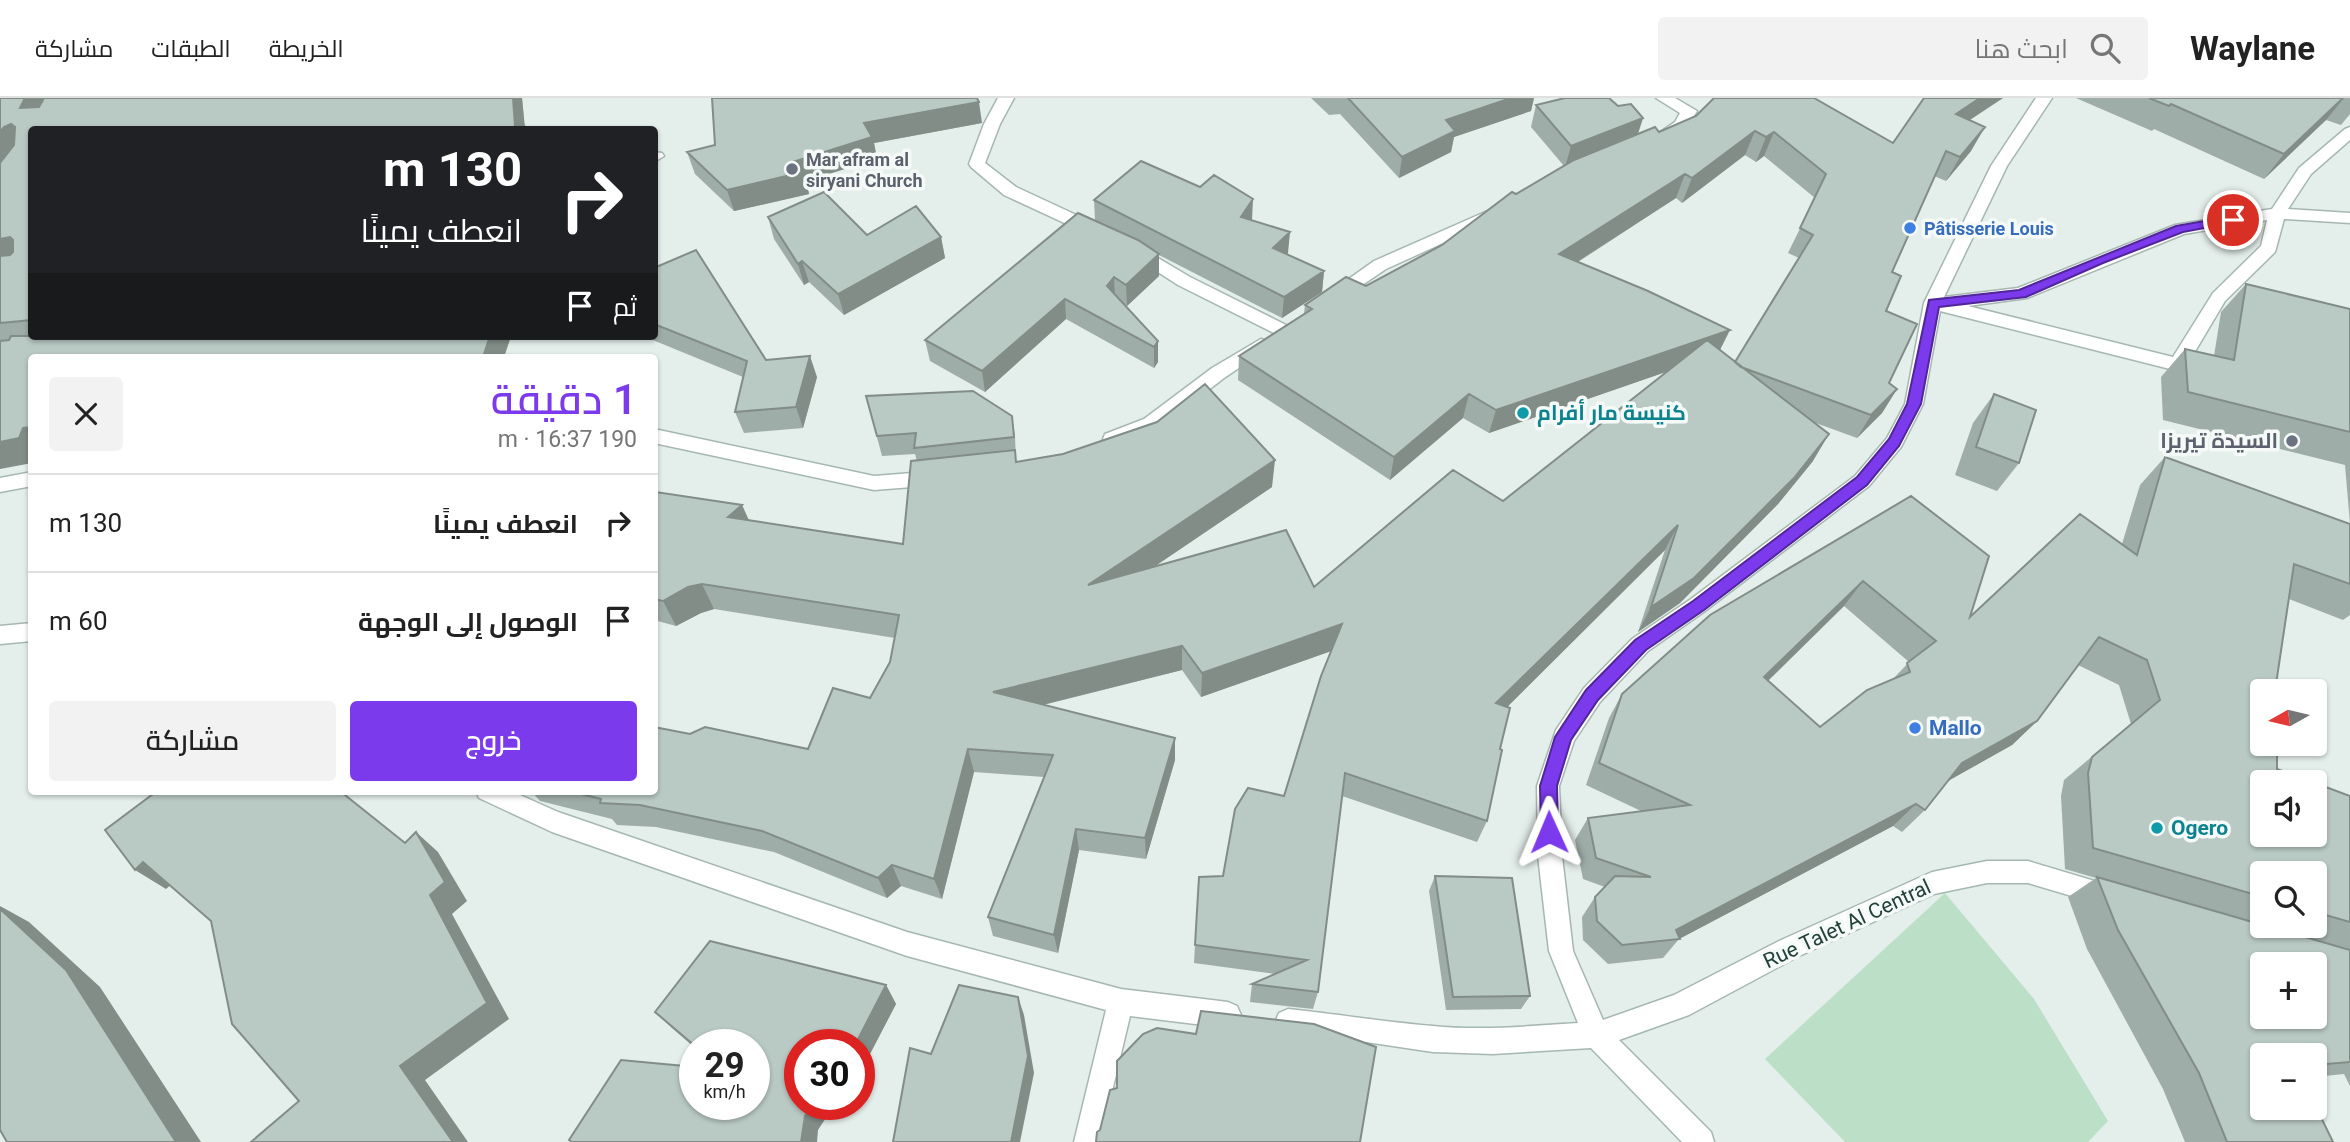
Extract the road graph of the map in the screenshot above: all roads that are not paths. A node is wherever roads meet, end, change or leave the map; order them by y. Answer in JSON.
{"nodes":[{"id":1,"x":1006,"y":98,"type":"edge"},
{"id":2,"x":1664,"y":98,"type":"edge"},
{"id":3,"x":2044,"y":98,"type":"edge"},
{"id":4,"x":2350,"y":132,"type":"edge"},
{"id":5,"x":1642,"y":145,"type":"edge"},
{"id":6,"x":1511,"y":203,"type":"edge"},
{"id":7,"x":2277,"y":214,"type":"junction"},
{"id":8,"x":2350,"y":218,"type":"edge"},
{"id":9,"x":1933,"y":303,"type":"junction"},
{"id":10,"x":1316,"y":308,"type":"edge"},
{"id":11,"x":658,"y":437,"type":"edge"},
{"id":12,"x":1101,"y":443,"type":"edge"},
{"id":13,"x":954,"y":476,"type":"edge"},
{"id":14,"x":28,"y":480,"type":"edge"},
{"id":15,"x":0,"y":485,"type":"edge"},
{"id":16,"x":28,"y":632,"type":"edge"},
{"id":17,"x":0,"y":635,"type":"edge"},
{"id":18,"x":496,"y":795,"type":"edge"},
{"id":19,"x":2131,"y":902,"type":"edge"},
{"id":20,"x":1121,"y":1002,"type":"junction"},
{"id":21,"x":1596,"y":1035,"type":"junction"},
{"id":22,"x":1087,"y":1142,"type":"edge"},
{"id":23,"x":1701,"y":1142,"type":"edge"}],
"edges":[{"from":1,"to":12,"type":"street"},
{"from":2,"to":5,"type":"street"},
{"from":3,"to":9,"type":"street"},
{"from":4,"to":7,"type":"street"},
{"from":6,"to":10,"type":"street"},
{"from":7,"to":8,"type":"street"},
{"from":7,"to":9,"type":"street"},
{"from":7,"to":9,"type":"street"},
{"from":9,"to":21,"type":"street"},
{"from":11,"to":13,"type":"street"},
{"from":14,"to":15,"type":"street"},
{"from":16,"to":17,"type":"street"},
{"from":18,"to":20,"type":"street","name":"Rue Talet Al Central"},
{"from":19,"to":21,"type":"street","name":"Rue Talet Al Central"},
{"from":20,"to":21,"type":"street","name":"Rue Talet Al Central"},
{"from":20,"to":22,"type":"street"},
{"from":21,"to":23,"type":"street"}]}
